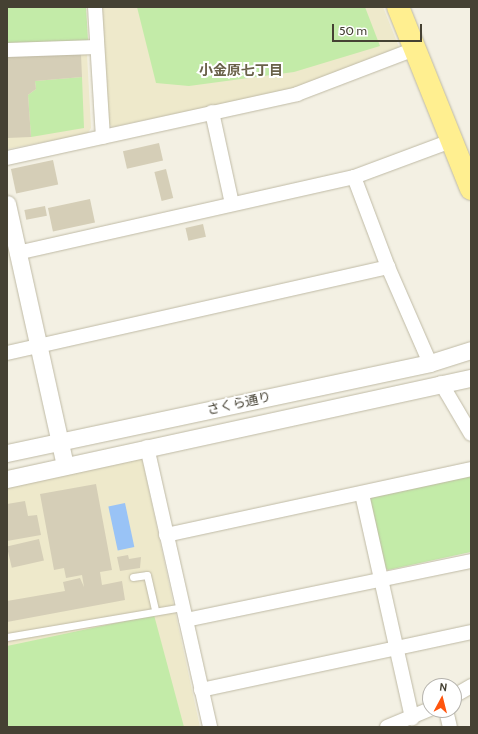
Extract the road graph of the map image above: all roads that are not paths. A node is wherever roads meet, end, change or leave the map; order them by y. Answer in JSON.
{"nodes":[{"id":1,"x":95,"y":7,"type":"edge"},
{"id":2,"x":398,"y":7,"type":"edge"},
{"id":3,"x":97,"y":47,"type":"junction"},
{"id":4,"x":415,"y":49,"type":"junction"},
{"id":5,"x":7,"y":50,"type":"edge"},
{"id":6,"x":212,"y":112,"type":"junction"},
{"id":7,"x":103,"y":137,"type":"junction"},
{"id":8,"x":451,"y":141,"type":"junction"},
{"id":9,"x":7,"y":158,"type":"edge"},
{"id":10,"x":354,"y":177,"type":"junction"},
{"id":11,"x":471,"y":189,"type":"edge"},
{"id":12,"x":7,"y":204,"type":"edge"},
{"id":13,"x":232,"y":204,"type":"junction"},
{"id":14,"x":12,"y":254,"type":"edge"},
{"id":15,"x":388,"y":267,"type":"junction"},
{"id":16,"x":38,"y":346,"type":"junction"},
{"id":17,"x":471,"y":350,"type":"edge"},
{"id":18,"x":7,"y":353,"type":"edge"},
{"id":19,"x":430,"y":363,"type":"junction"},
{"id":20,"x":471,"y":378,"type":"edge"},
{"id":21,"x":441,"y":383,"type":"junction"},
{"id":22,"x":240,"y":403,"type":"junction"},
{"id":23,"x":246,"y":426,"type":"junction"},
{"id":24,"x":471,"y":434,"type":"edge"},
{"id":25,"x":60,"y":441,"type":"junction"},
{"id":26,"x":147,"y":447,"type":"junction"},
{"id":27,"x":7,"y":453,"type":"edge"},
{"id":28,"x":65,"y":466,"type":"junction"},
{"id":29,"x":471,"y":469,"type":"edge"},
{"id":30,"x":7,"y":478,"type":"edge"},
{"id":31,"x":362,"y":494,"type":"junction"},
{"id":32,"x":166,"y":535,"type":"junction"},
{"id":33,"x":471,"y":561,"type":"edge"},
{"id":34,"x":133,"y":577,"type":"dead end"},
{"id":35,"x":381,"y":580,"type":"junction"},
{"id":36,"x":155,"y":610,"type":"junction"},
{"id":37,"x":184,"y":614,"type":"junction"},
{"id":38,"x":471,"y":632,"type":"edge"},
{"id":39,"x":7,"y":637,"type":"edge"},
{"id":40,"x":397,"y":649,"type":"junction"},
{"id":41,"x":471,"y":686,"type":"edge"},
{"id":42,"x":201,"y":690,"type":"junction"},
{"id":43,"x":462,"y":691,"type":"edge"},
{"id":44,"x":422,"y":713,"type":"edge"},
{"id":45,"x":412,"y":718,"type":"junction"},
{"id":46,"x":210,"y":727,"type":"edge"},
{"id":47,"x":386,"y":727,"type":"edge"}],
"edges":[{"from":1,"to":3,"type":"street"},
{"from":2,"to":4,"type":"main road"},
{"from":3,"to":5,"type":"street"},
{"from":3,"to":7,"type":"street"},
{"from":4,"to":6,"type":"street"},
{"from":4,"to":8,"type":"main road"},
{"from":6,"to":7,"type":"street"},
{"from":6,"to":13,"type":"street"},
{"from":7,"to":9,"type":"street"},
{"from":8,"to":10,"type":"street"},
{"from":8,"to":11,"type":"main road"},
{"from":10,"to":13,"type":"street"},
{"from":10,"to":15,"type":"street"},
{"from":12,"to":14,"type":"street"},
{"from":13,"to":14,"type":"street"},
{"from":14,"to":16,"type":"street"},
{"from":15,"to":16,"type":"street"},
{"from":15,"to":19,"type":"street"},
{"from":16,"to":18,"type":"street"},
{"from":16,"to":25,"type":"street"},
{"from":17,"to":19,"type":"street","name":"さくら通り"},
{"from":19,"to":21,"type":"street"},
{"from":19,"to":22,"type":"street","name":"さくら通り"},
{"from":20,"to":21,"type":"street","name":"さくら通り"},
{"from":21,"to":23,"type":"street","name":"さくら通り"},
{"from":21,"to":24,"type":"street"},
{"from":22,"to":23,"type":"street"},
{"from":22,"to":25,"type":"street","name":"さくら通り"},
{"from":23,"to":26,"type":"street","name":"さくら通り"},
{"from":25,"to":27,"type":"street","name":"さくら通り"},
{"from":25,"to":28,"type":"street"},
{"from":26,"to":28,"type":"street","name":"さくら通り"},
{"from":26,"to":32,"type":"street"},
{"from":28,"to":30,"type":"street","name":"さくら通り"},
{"from":29,"to":31,"type":"street"},
{"from":31,"to":32,"type":"street"},
{"from":31,"to":35,"type":"street"},
{"from":32,"to":37,"type":"street"},
{"from":33,"to":35,"type":"street"},
{"from":34,"to":36,"type":"lane"},
{"from":35,"to":37,"type":"street"},
{"from":35,"to":40,"type":"street"},
{"from":36,"to":37,"type":"lane"},
{"from":36,"to":39,"type":"lane"},
{"from":37,"to":42,"type":"street"},
{"from":38,"to":40,"type":"street"},
{"from":40,"to":42,"type":"street"},
{"from":40,"to":45,"type":"street"},
{"from":41,"to":43,"type":"street"},
{"from":42,"to":46,"type":"street"},
{"from":44,"to":45,"type":"street"},
{"from":45,"to":47,"type":"street"}]}
